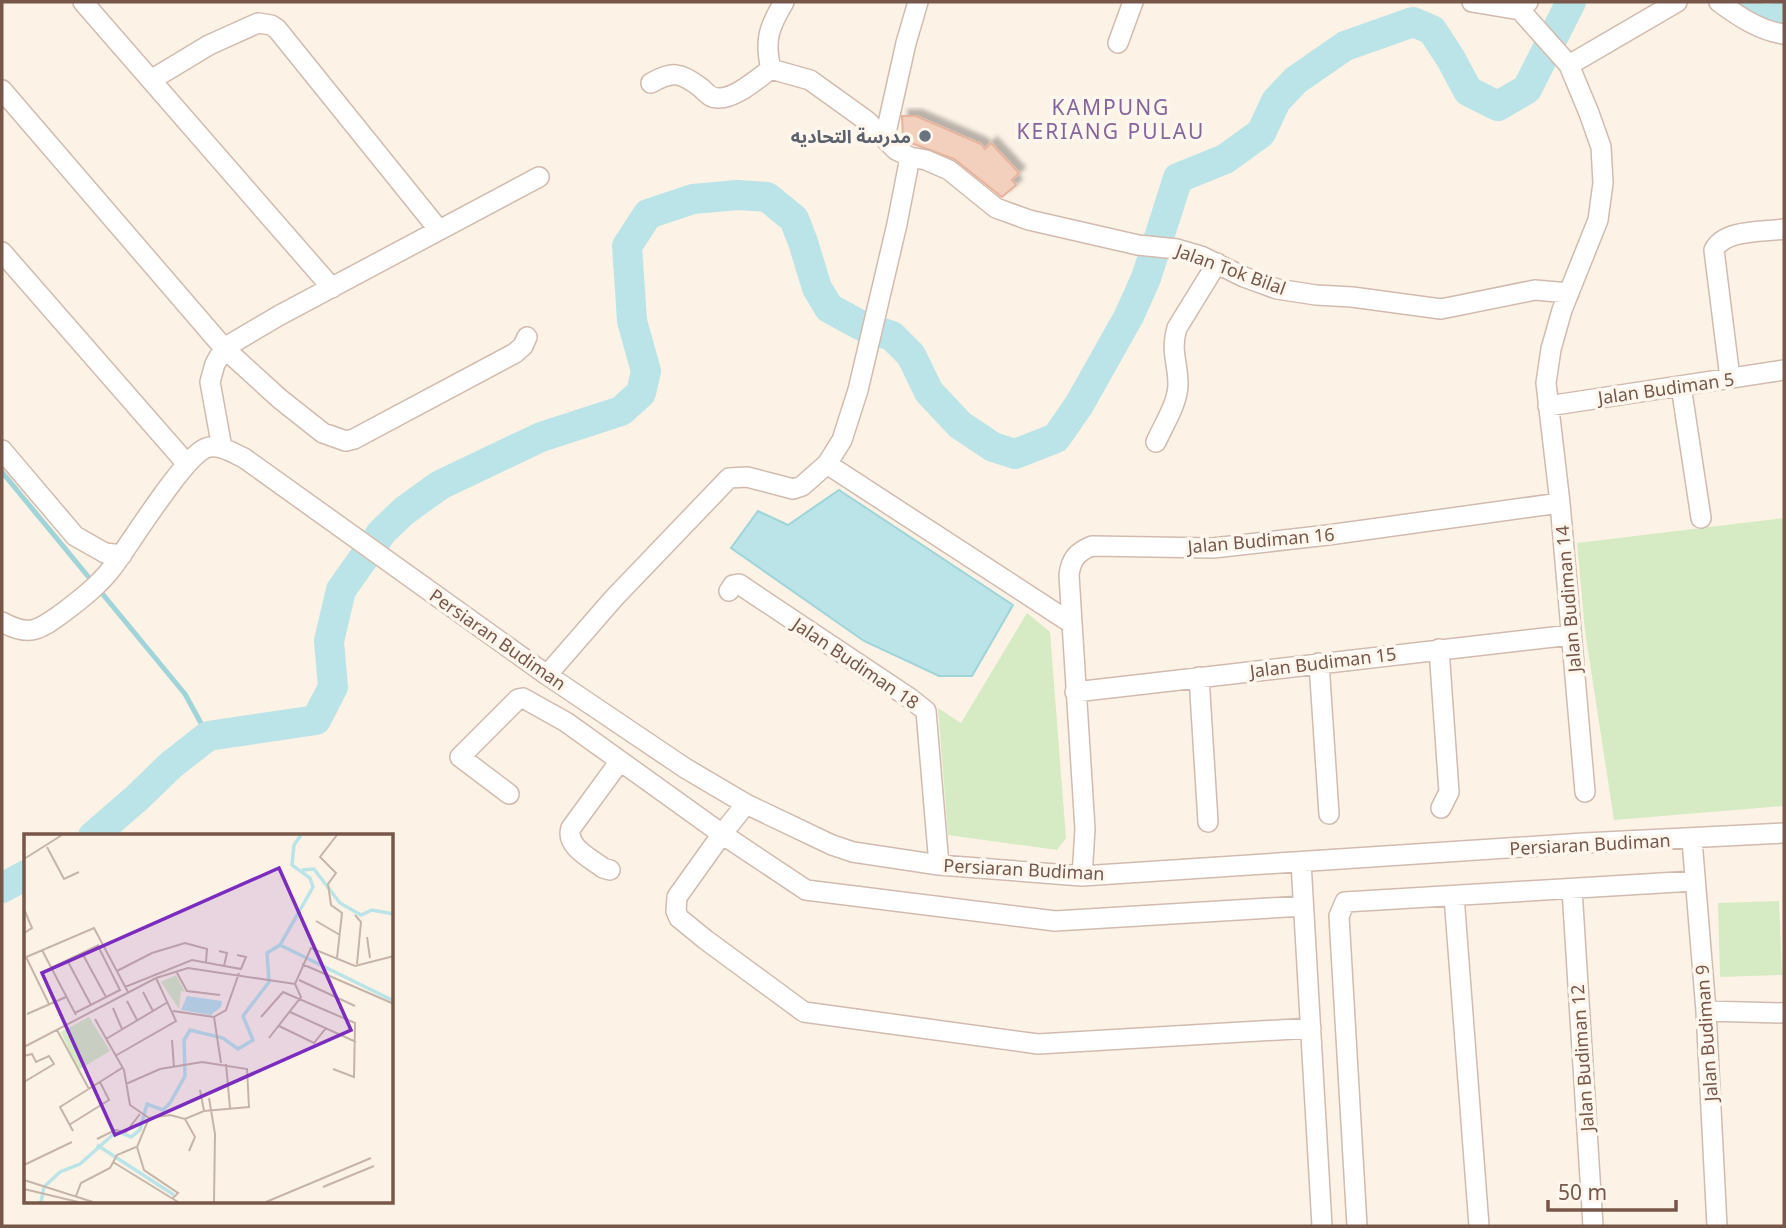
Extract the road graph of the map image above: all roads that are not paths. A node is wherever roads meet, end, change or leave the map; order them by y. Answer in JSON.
{"nodes":[{"id":1,"x":83,"y":2,"type":"edge"},
{"id":2,"x":784,"y":2,"type":"edge"},
{"id":3,"x":918,"y":2,"type":"edge"},
{"id":4,"x":1133,"y":2,"type":"edge"},
{"id":5,"x":1472,"y":2,"type":"edge"},
{"id":6,"x":1677,"y":2,"type":"edge"},
{"id":7,"x":1719,"y":2,"type":"edge"},
{"id":8,"x":1526,"y":10,"type":"edge"},
{"id":9,"x":1784,"y":34,"type":"edge"},
{"id":10,"x":1118,"y":43,"type":"dead end"},
{"id":11,"x":1562,"y":58,"type":"junction"},
{"id":12,"x":771,"y":69,"type":"junction"},
{"id":13,"x":151,"y":79,"type":"junction"},
{"id":14,"x":651,"y":83,"type":"dead end"},
{"id":15,"x":2,"y":90,"type":"edge"},
{"id":16,"x":885,"y":136,"type":"junction"},
{"id":17,"x":910,"y":157,"type":"junction"},
{"id":18,"x":540,"y":177,"type":"dead end"},
{"id":19,"x":1784,"y":229,"type":"edge"},
{"id":20,"x":439,"y":230,"type":"junction"},
{"id":21,"x":2,"y":252,"type":"edge"},
{"id":22,"x":1217,"y":263,"type":"junction"},
{"id":23,"x":332,"y":288,"type":"junction"},
{"id":24,"x":1569,"y":293,"type":"junction"},
{"id":25,"x":527,"y":337,"type":"dead end"},
{"id":26,"x":224,"y":348,"type":"junction"},
{"id":27,"x":1784,"y":370,"type":"edge"},
{"id":28,"x":1730,"y":378,"type":"junction"},
{"id":29,"x":1681,"y":386,"type":"junction"},
{"id":30,"x":1549,"y":406,"type":"junction"},
{"id":31,"x":1156,"y":442,"type":"dead end"},
{"id":32,"x":222,"y":448,"type":"junction"},
{"id":33,"x":2,"y":450,"type":"edge"},
{"id":34,"x":187,"y":464,"type":"junction"},
{"id":35,"x":827,"y":464,"type":"junction"},
{"id":36,"x":1560,"y":503,"type":"junction"},
{"id":37,"x":1701,"y":518,"type":"dead end"},
{"id":38,"x":122,"y":555,"type":"junction"},
{"id":39,"x":729,"y":591,"type":"dead end"},
{"id":40,"x":2,"y":622,"type":"edge"},
{"id":41,"x":1071,"y":623,"type":"junction"},
{"id":42,"x":1571,"y":635,"type":"junction"},
{"id":43,"x":1438,"y":649,"type":"junction"},
{"id":44,"x":1319,"y":663,"type":"junction"},
{"id":45,"x":547,"y":675,"type":"junction"},
{"id":46,"x":1199,"y":677,"type":"junction"},
{"id":47,"x":1075,"y":692,"type":"junction"},
{"id":48,"x":620,"y":761,"type":"junction"},
{"id":49,"x":1585,"y":792,"type":"dead end"},
{"id":50,"x":509,"y":794,"type":"dead end"},
{"id":51,"x":746,"y":804,"type":"junction"},
{"id":52,"x":1441,"y":808,"type":"dead end"},
{"id":53,"x":1329,"y":814,"type":"dead end"},
{"id":54,"x":1208,"y":822,"type":"dead end"},
{"id":55,"x":1784,"y":833,"type":"edge"},
{"id":56,"x":722,"y":834,"type":"junction"},
{"id":57,"x":1692,"y":839,"type":"junction"},
{"id":58,"x":1301,"y":862,"type":"junction"},
{"id":59,"x":939,"y":865,"type":"junction"},
{"id":60,"x":610,"y":870,"type":"dead end"},
{"id":61,"x":1082,"y":876,"type":"junction"},
{"id":62,"x":1695,"y":881,"type":"junction"},
{"id":63,"x":1572,"y":889,"type":"junction"},
{"id":64,"x":1454,"y":896,"type":"junction"},
{"id":65,"x":1303,"y":906,"type":"junction"},
{"id":66,"x":1706,"y":1011,"type":"junction"},
{"id":67,"x":1784,"y":1013,"type":"edge"},
{"id":68,"x":1311,"y":1028,"type":"junction"},
{"id":69,"x":1322,"y":1226,"type":"edge"},
{"id":70,"x":1357,"y":1226,"type":"edge"},
{"id":71,"x":1479,"y":1226,"type":"edge"},
{"id":72,"x":1593,"y":1226,"type":"edge"},
{"id":73,"x":1717,"y":1226,"type":"edge"}],
"edges":[{"from":1,"to":13,"type":"street"},
{"from":2,"to":12,"type":"street"},
{"from":3,"to":16,"type":"street"},
{"from":4,"to":10,"type":"street"},
{"from":5,"to":8,"type":"street"},
{"from":6,"to":11,"type":"street"},
{"from":7,"to":9,"type":"street"},
{"from":8,"to":11,"type":"street","name":"Jalan Budiman 14"},
{"from":11,"to":24,"type":"street","name":"Jalan Budiman 14"},
{"from":12,"to":14,"type":"street"},
{"from":12,"to":16,"type":"street"},
{"from":13,"to":20,"type":"street"},
{"from":13,"to":23,"type":"street"},
{"from":15,"to":26,"type":"street"},
{"from":16,"to":17,"type":"street"},
{"from":17,"to":22,"type":"street","name":"Jalan Tok Bilal"},
{"from":17,"to":35,"type":"street"},
{"from":18,"to":20,"type":"street"},
{"from":19,"to":28,"type":"street"},
{"from":20,"to":23,"type":"street"},
{"from":21,"to":34,"type":"street"},
{"from":22,"to":24,"type":"street","name":"Jalan Tok Bilal"},
{"from":22,"to":31,"type":"street"},
{"from":23,"to":26,"type":"street"},
{"from":24,"to":30,"type":"street","name":"Jalan Budiman 14"},
{"from":25,"to":26,"type":"street"},
{"from":26,"to":32,"type":"street"},
{"from":27,"to":28,"type":"street","name":"Jalan Budiman 5"},
{"from":28,"to":29,"type":"street","name":"Jalan Budiman 5"},
{"from":29,"to":30,"type":"street","name":"Jalan Budiman 5"},
{"from":29,"to":37,"type":"street"},
{"from":30,"to":36,"type":"street","name":"Jalan Budiman 14"},
{"from":32,"to":34,"type":"street"},
{"from":32,"to":45,"type":"street","name":"Persiaran Budiman"},
{"from":33,"to":38,"type":"street"},
{"from":34,"to":38,"type":"street"},
{"from":35,"to":41,"type":"street"},
{"from":35,"to":45,"type":"street"},
{"from":36,"to":41,"type":"street","name":"Jalan Budiman 16"},
{"from":36,"to":42,"type":"street","name":"Jalan Budiman 14"},
{"from":38,"to":40,"type":"street"},
{"from":39,"to":59,"type":"street","name":"Jalan Budiman 18"},
{"from":41,"to":47,"type":"street","name":"Jalan Budiman 16"},
{"from":42,"to":43,"type":"street","name":"Jalan Budiman 15"},
{"from":42,"to":49,"type":"street","name":"Jalan Budiman 14"},
{"from":43,"to":44,"type":"street","name":"Jalan Budiman 15"},
{"from":43,"to":52,"type":"street"},
{"from":44,"to":46,"type":"street","name":"Jalan Budiman 15"},
{"from":44,"to":53,"type":"street"},
{"from":45,"to":51,"type":"street","name":"Persiaran Budiman"},
{"from":46,"to":47,"type":"street","name":"Jalan Budiman 15"},
{"from":46,"to":54,"type":"street"},
{"from":47,"to":61,"type":"street","name":"Jalan Budiman 16"},
{"from":48,"to":50,"type":"street"},
{"from":48,"to":56,"type":"street"},
{"from":48,"to":60,"type":"street"},
{"from":51,"to":56,"type":"street"},
{"from":51,"to":59,"type":"street","name":"Persiaran Budiman"},
{"from":55,"to":57,"type":"street","name":"Persiaran Budiman"},
{"from":56,"to":65,"type":"street"},
{"from":56,"to":68,"type":"street"},
{"from":57,"to":58,"type":"street","name":"Persiaran Budiman"},
{"from":57,"to":62,"type":"street","name":"Jalan Budiman 9"},
{"from":58,"to":61,"type":"street","name":"Persiaran Budiman"},
{"from":58,"to":65,"type":"street"},
{"from":59,"to":61,"type":"street","name":"Persiaran Budiman"},
{"from":62,"to":63,"type":"street"},
{"from":62,"to":66,"type":"street","name":"Jalan Budiman 9"},
{"from":63,"to":64,"type":"street"},
{"from":63,"to":72,"type":"street","name":"Jalan Budiman 12"},
{"from":64,"to":70,"type":"street"},
{"from":64,"to":71,"type":"street"},
{"from":65,"to":68,"type":"street"},
{"from":66,"to":67,"type":"street"},
{"from":66,"to":73,"type":"street","name":"Jalan Budiman 9"},
{"from":68,"to":69,"type":"street"}]}
